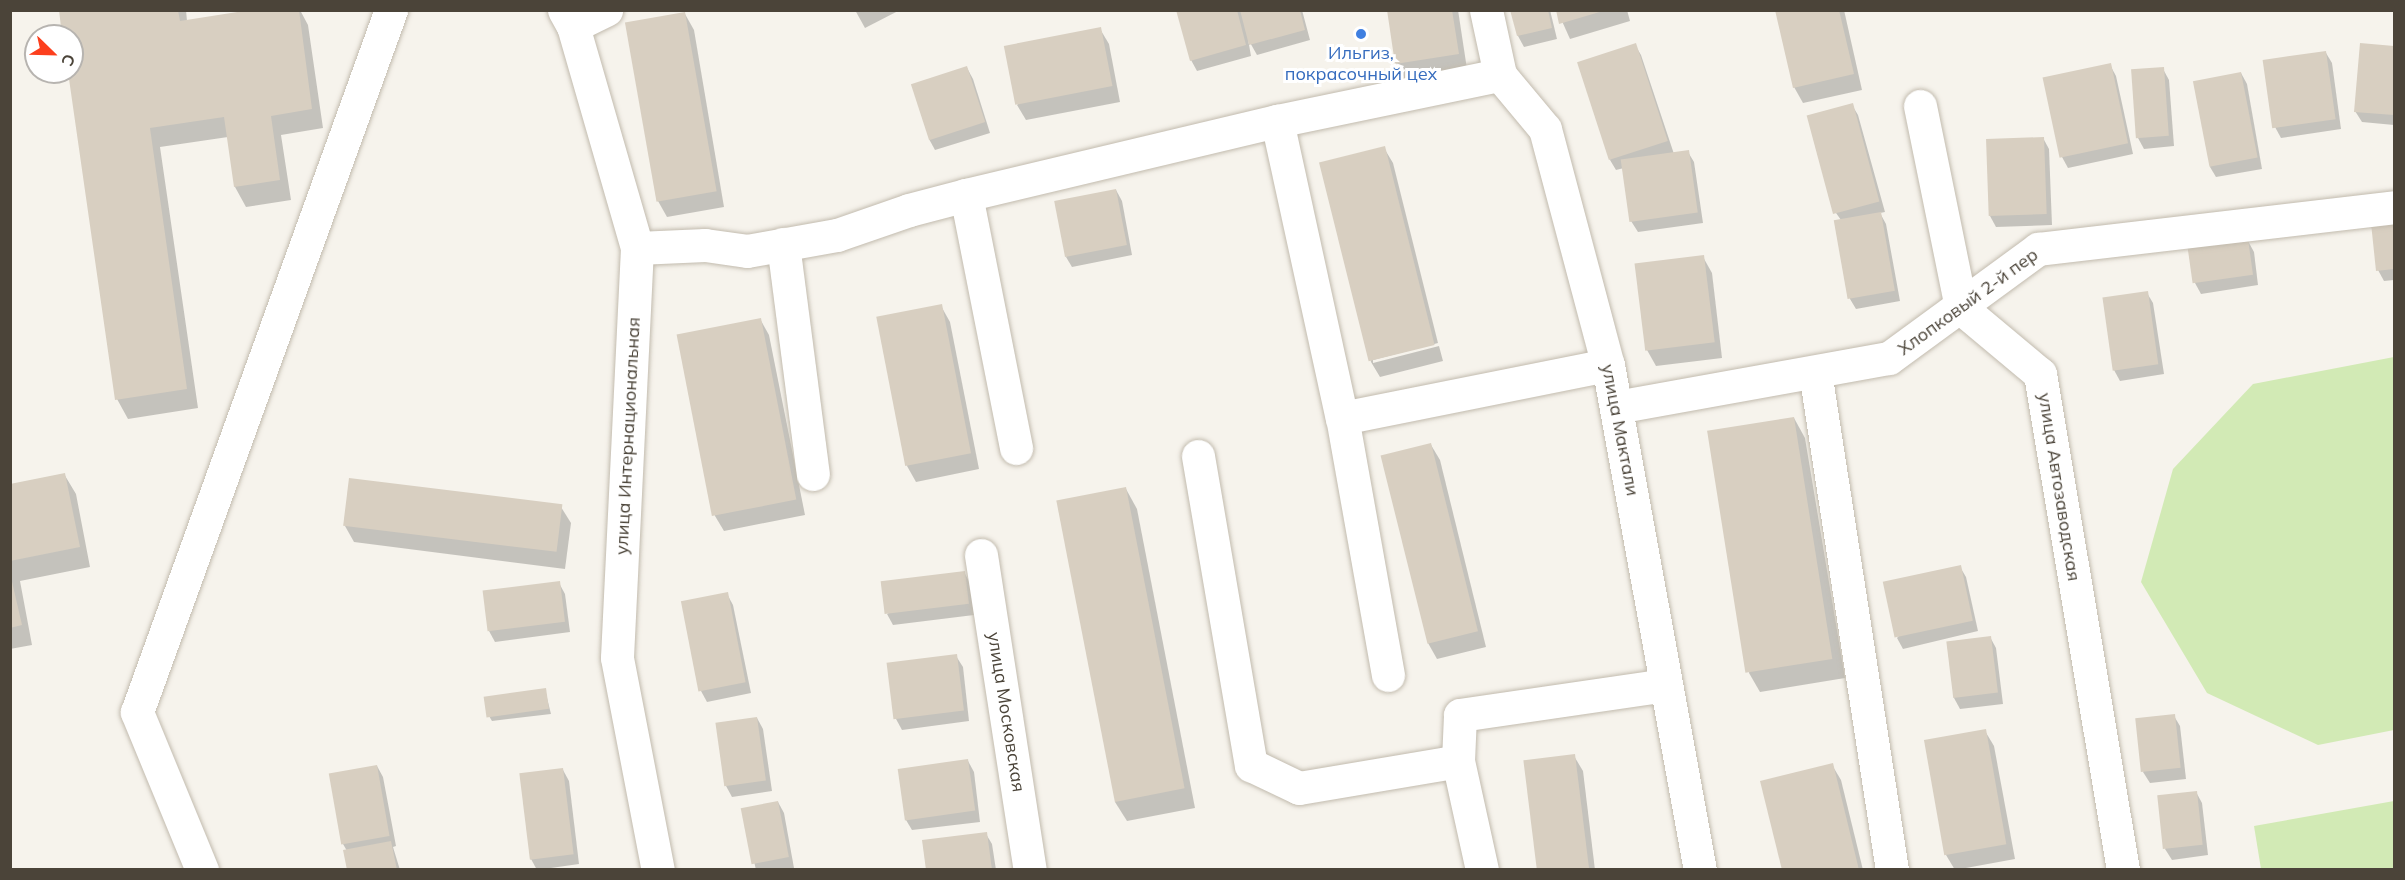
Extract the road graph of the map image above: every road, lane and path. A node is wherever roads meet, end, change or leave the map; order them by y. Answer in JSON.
{"nodes":[{"id":1,"x":391,"y":10,"type":"edge"},
{"id":2,"x":606,"y":10,"type":"edge"},
{"id":3,"x":1486,"y":10,"type":"edge"},
{"id":4,"x":569,"y":18,"type":"edge"},
{"id":5,"x":1500,"y":75,"type":"junction"},
{"id":6,"x":1920,"y":106,"type":"dead end"},
{"id":7,"x":1277,"y":121,"type":"junction"},
{"id":8,"x":966,"y":195,"type":"junction"},
{"id":9,"x":2394,"y":207,"type":"edge"},
{"id":10,"x":783,"y":244,"type":"junction"},
{"id":11,"x":637,"y":248,"type":"junction"},
{"id":12,"x":1961,"y":308,"type":"junction"},
{"id":13,"x":1608,"y":365,"type":"junction"},
{"id":14,"x":1815,"y":372,"type":"junction"},
{"id":15,"x":1616,"y":407,"type":"junction"},
{"id":16,"x":1342,"y":418,"type":"junction"},
{"id":17,"x":1016,"y":448,"type":"dead end"},
{"id":18,"x":1198,"y":456,"type":"dead end"},
{"id":19,"x":813,"y":474,"type":"dead end"},
{"id":20,"x":981,"y":555,"type":"dead end"},
{"id":21,"x":1388,"y":675,"type":"dead end"},
{"id":22,"x":1666,"y":685,"type":"junction"},
{"id":23,"x":1458,"y":761,"type":"junction"},
{"id":24,"x":202,"y":870,"type":"edge"},
{"id":25,"x":658,"y":870,"type":"edge"},
{"id":26,"x":1030,"y":870,"type":"edge"},
{"id":27,"x":1482,"y":870,"type":"edge"},
{"id":28,"x":1700,"y":870,"type":"edge"},
{"id":29,"x":1892,"y":870,"type":"edge"},
{"id":30,"x":2123,"y":870,"type":"edge"}],
"edges":[{"from":1,"to":24,"type":"street"},
{"from":2,"to":4,"type":"street"},
{"from":3,"to":5,"type":"street","name":"улица Мактали"},
{"from":4,"to":11,"type":"street","name":"улица Интернациональная"},
{"from":5,"to":7,"type":"street"},
{"from":5,"to":13,"type":"street","name":"улица Мактали"},
{"from":6,"to":12,"type":"street"},
{"from":7,"to":8,"type":"street"},
{"from":7,"to":16,"type":"street"},
{"from":8,"to":10,"type":"street"},
{"from":8,"to":17,"type":"street"},
{"from":9,"to":12,"type":"street","name":"Хлопковый 2-й пер"},
{"from":10,"to":11,"type":"street"},
{"from":10,"to":19,"type":"street"},
{"from":11,"to":25,"type":"street","name":"улица Интернациональная"},
{"from":12,"to":14,"type":"street","name":"Хлопковый 2-й пер"},
{"from":12,"to":30,"type":"street","name":"улица Автозаводская"},
{"from":13,"to":15,"type":"street","name":"улица Мактали"},
{"from":13,"to":16,"type":"street"},
{"from":14,"to":15,"type":"street","name":"Хлопковый 2-й пер"},
{"from":14,"to":29,"type":"street"},
{"from":15,"to":22,"type":"street","name":"улица Мактали"},
{"from":16,"to":21,"type":"street"},
{"from":18,"to":23,"type":"street"},
{"from":20,"to":26,"type":"street","name":"улица Московская"},
{"from":22,"to":23,"type":"street"},
{"from":22,"to":28,"type":"street","name":"улица Мактали"},
{"from":23,"to":27,"type":"street"}]}
